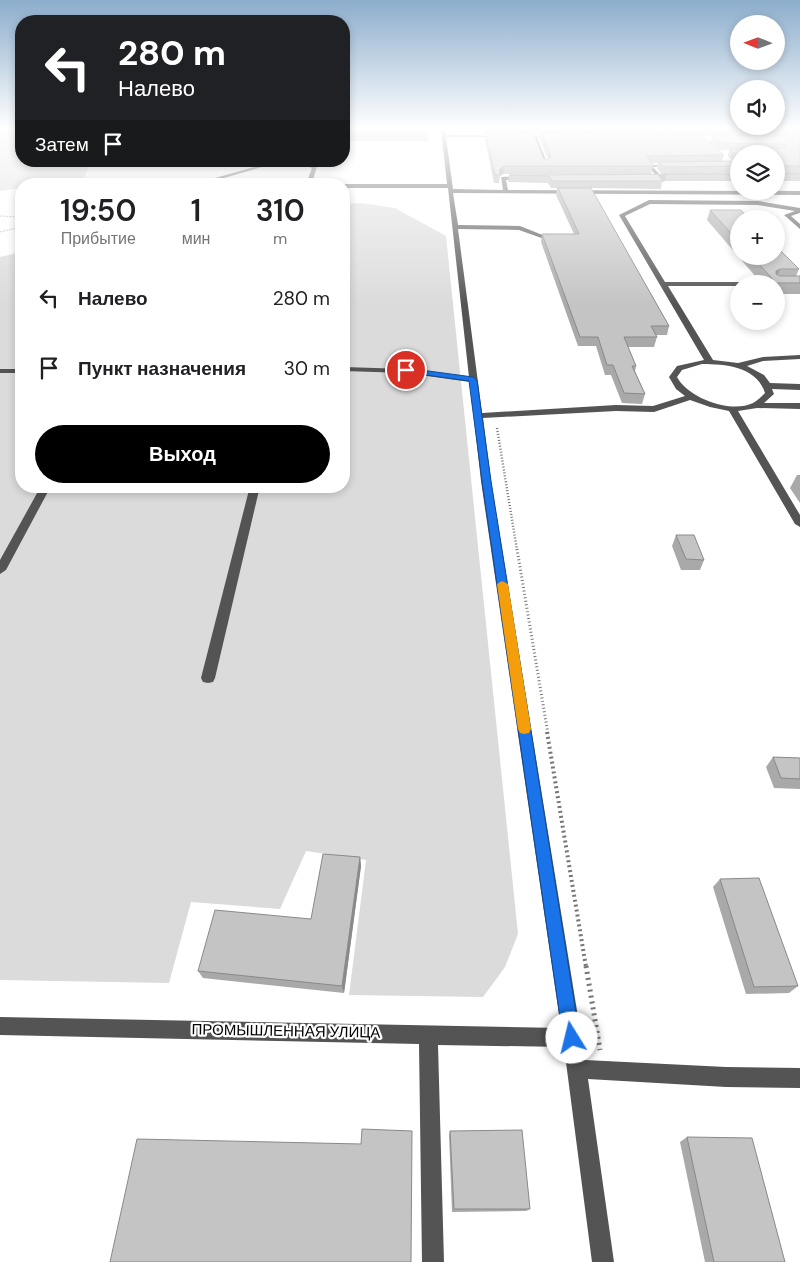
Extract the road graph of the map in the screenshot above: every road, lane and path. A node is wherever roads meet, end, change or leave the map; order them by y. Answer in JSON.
{"nodes":[{"id":1,"x":444,"y":188,"type":"edge"},
{"id":2,"x":450,"y":188,"type":"junction"},
{"id":3,"x":505,"y":188,"type":"edge"},
{"id":4,"x":676,"y":188,"type":"edge"},
{"id":5,"x":506,"y":192,"type":"junction"},
{"id":6,"x":680,"y":192,"type":"junction"},
{"id":7,"x":800,"y":193,"type":"edge"},
{"id":8,"x":800,"y":211,"type":"edge"},
{"id":9,"x":0,"y":216,"type":"edge"},
{"id":10,"x":15,"y":217,"type":"edge"},
{"id":11,"x":454,"y":227,"type":"junction"},
{"id":12,"x":800,"y":227,"type":"edge"},
{"id":13,"x":15,"y":228,"type":"edge"},
{"id":14,"x":0,"y":232,"type":"edge"},
{"id":15,"x":552,"y":240,"type":"edge"},
{"id":16,"x":665,"y":284,"type":"junction"},
{"id":17,"x":730,"y":284,"type":"edge"},
{"id":18,"x":800,"y":356,"type":"edge"},
{"id":19,"x":710,"y":362,"type":"junction"},
{"id":20,"x":738,"y":366,"type":"junction"},
{"id":21,"x":350,"y":370,"type":"edge"},
{"id":22,"x":0,"y":371,"type":"edge"},
{"id":23,"x":15,"y":371,"type":"edge"},
{"id":24,"x":473,"y":380,"type":"junction"},
{"id":25,"x":769,"y":386,"type":"junction"},
{"id":26,"x":800,"y":387,"type":"edge"},
{"id":27,"x":690,"y":397,"type":"junction"},
{"id":28,"x":756,"y":405,"type":"junction"},
{"id":29,"x":800,"y":406,"type":"edge"},
{"id":30,"x":732,"y":408,"type":"junction"},
{"id":31,"x":495,"y":415,"type":"junction"},
{"id":32,"x":478,"y":416,"type":"junction"},
{"id":33,"x":42,"y":493,"type":"edge"},
{"id":34,"x":253,"y":493,"type":"edge"},
{"id":35,"x":800,"y":524,"type":"edge"},
{"id":36,"x":0,"y":570,"type":"edge"},
{"id":37,"x":208,"y":678,"type":"dead end"},
{"id":38,"x":0,"y":1026,"type":"edge"},
{"id":39,"x":428,"y":1034,"type":"junction"},
{"id":40,"x":572,"y":1038,"type":"junction"},
{"id":41,"x":576,"y":1069,"type":"junction"},
{"id":42,"x":604,"y":1071,"type":"junction"},
{"id":43,"x":800,"y":1078,"type":"edge"},
{"id":44,"x":433,"y":1262,"type":"edge"},
{"id":45,"x":603,"y":1262,"type":"edge"}],
"edges":[{"from":1,"to":2,"type":"street"},
{"from":2,"to":5,"type":"street"},
{"from":2,"to":11,"type":"street"},
{"from":3,"to":5,"type":"street"},
{"from":4,"to":6,"type":"street"},
{"from":5,"to":6,"type":"street"},
{"from":6,"to":7,"type":"street"},
{"from":8,"to":12,"type":"street"},
{"from":8,"to":16,"type":"street"},
{"from":9,"to":10,"type":"path"},
{"from":11,"to":15,"type":"street"},
{"from":11,"to":24,"type":"street"},
{"from":13,"to":14,"type":"path"},
{"from":16,"to":17,"type":"street"},
{"from":16,"to":19,"type":"street"},
{"from":18,"to":20,"type":"street"},
{"from":19,"to":20,"type":"street"},
{"from":19,"to":27,"type":"street"},
{"from":20,"to":25,"type":"street"},
{"from":21,"to":24,"type":"street"},
{"from":22,"to":23,"type":"street"},
{"from":24,"to":32,"type":"street"},
{"from":25,"to":26,"type":"street"},
{"from":25,"to":28,"type":"street"},
{"from":27,"to":30,"type":"street"},
{"from":27,"to":31,"type":"street"},
{"from":28,"to":29,"type":"street"},
{"from":28,"to":30,"type":"street"},
{"from":30,"to":35,"type":"street"},
{"from":31,"to":32,"type":"street"},
{"from":31,"to":42,"type":"path"},
{"from":32,"to":40,"type":"street"},
{"from":33,"to":36,"type":"street"},
{"from":34,"to":37,"type":"street"},
{"from":38,"to":39,"type":"street","name":"ПРОМЫШЛЕННАЯ УЛИЦА"},
{"from":39,"to":40,"type":"street","name":"ПРОМЫШЛЕННАЯ УЛИЦА"},
{"from":39,"to":44,"type":"street"},
{"from":40,"to":41,"type":"street"},
{"from":41,"to":42,"type":"street"},
{"from":41,"to":45,"type":"street"},
{"from":42,"to":43,"type":"street"}]}
